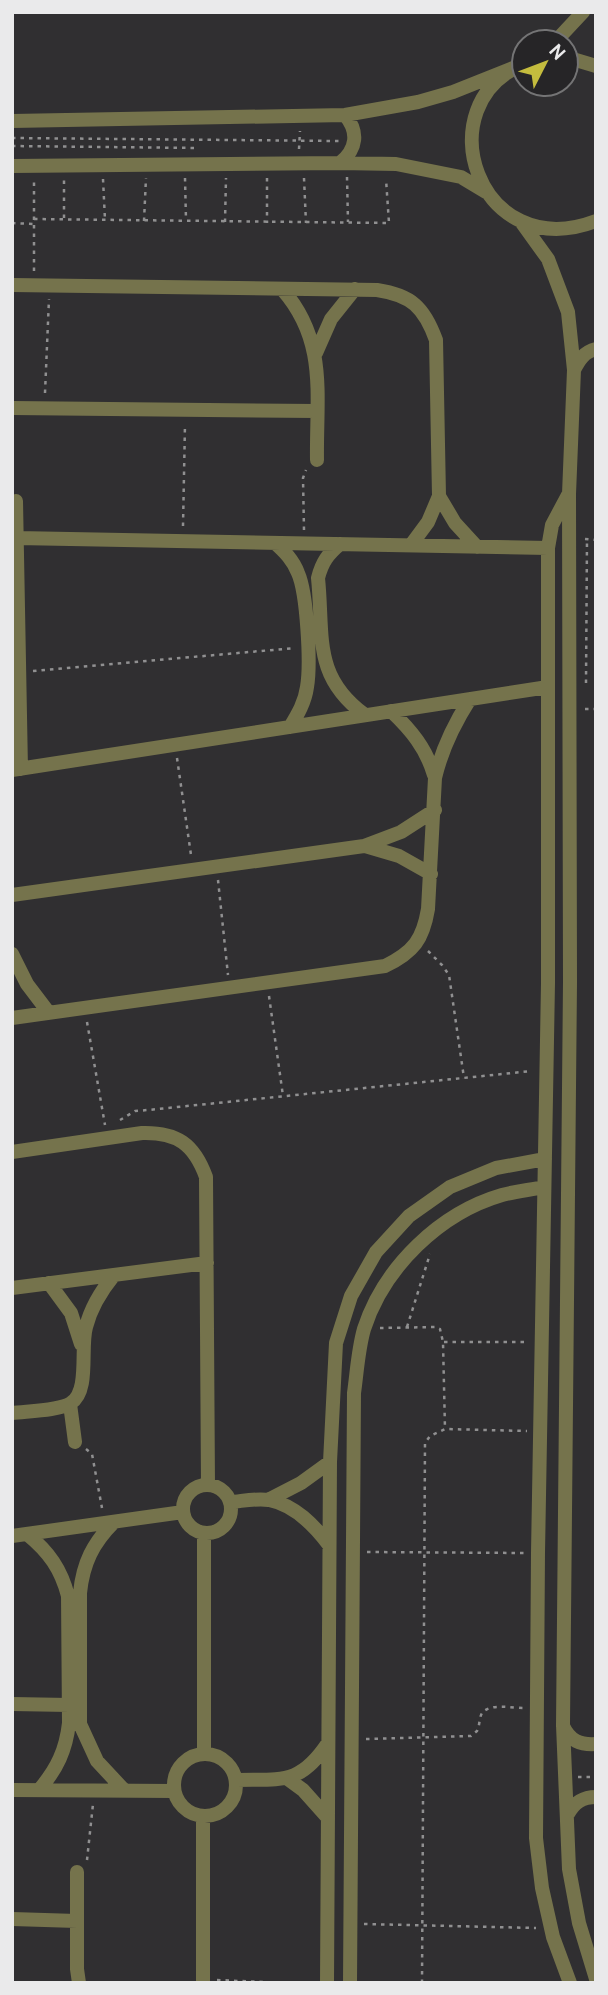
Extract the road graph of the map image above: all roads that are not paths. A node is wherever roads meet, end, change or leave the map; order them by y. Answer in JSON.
{"nodes":[{"id":1,"x":583,"y":12,"type":"edge"},
{"id":2,"x":568,"y":28,"type":"edge"},
{"id":3,"x":510,"y":70,"type":"edge"},
{"id":4,"x":510,"y":73,"type":"edge"},
{"id":5,"x":345,"y":116,"type":"junction"},
{"id":6,"x":12,"y":121,"type":"edge"},
{"id":7,"x":343,"y":163,"type":"junction"},
{"id":8,"x":12,"y":166,"type":"edge"},
{"id":9,"x":486,"y":192,"type":"junction"},
{"id":10,"x":596,"y":221,"type":"edge"},
{"id":11,"x":522,"y":223,"type":"junction"},
{"id":12,"x":12,"y":285,"type":"edge"},
{"id":13,"x":282,"y":289,"type":"junction"},
{"id":14,"x":355,"y":289,"type":"junction"},
{"id":15,"x":596,"y":349,"type":"edge"},
{"id":16,"x":316,"y":353,"type":"junction"},
{"id":17,"x":575,"y":370,"type":"junction"},
{"id":18,"x":12,"y":408,"type":"edge"},
{"id":19,"x":316,"y":411,"type":"junction"},
{"id":20,"x":317,"y":460,"type":"road end"},
{"id":21,"x":569,"y":494,"type":"junction"},
{"id":22,"x":439,"y":496,"type":"junction"},
{"id":23,"x":16,"y":501,"type":"dead end"},
{"id":24,"x":17,"y":538,"type":"junction"},
{"id":25,"x":275,"y":543,"type":"junction"},
{"id":26,"x":340,"y":544,"type":"junction"},
{"id":27,"x":411,"y":545,"type":"junction"},
{"id":28,"x":477,"y":547,"type":"junction"},
{"id":29,"x":548,"y":548,"type":"junction"},
{"id":30,"x":548,"y":687,"type":"junction"},
{"id":31,"x":470,"y":699,"type":"junction"},
{"id":32,"x":391,"y":711,"type":"junction"},
{"id":33,"x":365,"y":715,"type":"junction"},
{"id":34,"x":290,"y":727,"type":"junction"},
{"id":35,"x":17,"y":769,"type":"edge"},
{"id":36,"x":435,"y":778,"type":"junction"},
{"id":37,"x":435,"y":810,"type":"junction"},
{"id":38,"x":364,"y":846,"type":"junction"},
{"id":39,"x":431,"y":874,"type":"junction"},
{"id":40,"x":12,"y":895,"type":"edge"},
{"id":41,"x":12,"y":954,"type":"edge"},
{"id":42,"x":570,"y":982,"type":"junction"},
{"id":43,"x":548,"y":983,"type":"junction"},
{"id":44,"x":49,"y":1013,"type":"junction"},
{"id":45,"x":12,"y":1018,"type":"edge"},
{"id":46,"x":12,"y":1152,"type":"edge"},
{"id":47,"x":545,"y":1159,"type":"junction"},
{"id":48,"x":544,"y":1187,"type":"junction"},
{"id":49,"x":206,"y":1263,"type":"junction"},
{"id":50,"x":114,"y":1275,"type":"junction"},
{"id":51,"x":50,"y":1283,"type":"junction"},
{"id":52,"x":12,"y":1288,"type":"edge"},
{"id":53,"x":542,"y":1324,"type":"junction"},
{"id":54,"x":567,"y":1325,"type":"junction"},
{"id":55,"x":82,"y":1349,"type":"junction"},
{"id":56,"x":70,"y":1404,"type":"junction"},
{"id":57,"x":12,"y":1413,"type":"edge"},
{"id":58,"x":75,"y":1442,"type":"road end"},
{"id":59,"x":330,"y":1462,"type":"junction"},
{"id":60,"x":208,"y":1485,"type":"junction"},
{"id":61,"x":268,"y":1500,"type":"junction"},
{"id":62,"x":230,"y":1502,"type":"junction"},
{"id":63,"x":183,"y":1512,"type":"junction"},
{"id":64,"x":109,"y":1522,"type":"junction"},
{"id":65,"x":204,"y":1533,"type":"junction"},
{"id":66,"x":27,"y":1534,"type":"junction"},
{"id":67,"x":12,"y":1536,"type":"edge"},
{"id":68,"x":329,"y":1545,"type":"junction"},
{"id":69,"x":12,"y":1704,"type":"edge"},
{"id":70,"x":69,"y":1705,"type":"junction"},
{"id":71,"x":563,"y":1725,"type":"junction"},
{"id":72,"x":328,"y":1743,"type":"junction"},
{"id":73,"x":596,"y":1744,"type":"edge"},
{"id":74,"x":204,"y":1754,"type":"junction"},
{"id":75,"x":288,"y":1779,"type":"junction"},
{"id":76,"x":237,"y":1780,"type":"junction"},
{"id":77,"x":12,"y":1790,"type":"edge"},
{"id":78,"x":39,"y":1790,"type":"junction"},
{"id":79,"x":124,"y":1790,"type":"junction"},
{"id":80,"x":174,"y":1791,"type":"junction"},
{"id":81,"x":596,"y":1797,"type":"edge"},
{"id":82,"x":568,"y":1815,"type":"junction"},
{"id":83,"x":203,"y":1817,"type":"junction"},
{"id":84,"x":328,"y":1818,"type":"junction"},
{"id":85,"x":77,"y":1872,"type":"road end"},
{"id":86,"x":12,"y":1919,"type":"edge"},
{"id":87,"x":77,"y":1921,"type":"junction"},
{"id":88,"x":77,"y":1978,"type":"edge"},
{"id":89,"x":596,"y":1979,"type":"edge"},
{"id":90,"x":204,"y":1981,"type":"edge"},
{"id":91,"x":327,"y":1983,"type":"edge"},
{"id":92,"x":350,"y":1983,"type":"edge"},
{"id":93,"x":570,"y":1983,"type":"edge"}],
"edges":[{"from":1,"to":2,"type":"street"},
{"from":3,"to":5,"type":"street"},
{"from":4,"to":9,"type":"street"},
{"from":5,"to":6,"type":"street"},
{"from":5,"to":7,"type":"street"},
{"from":7,"to":8,"type":"street"},
{"from":7,"to":9,"type":"street"},
{"from":9,"to":11,"type":"street"},
{"from":10,"to":11,"type":"street"},
{"from":11,"to":17,"type":"street"},
{"from":12,"to":13,"type":"street"},
{"from":13,"to":14,"type":"street"},
{"from":13,"to":16,"type":"street"},
{"from":14,"to":16,"type":"street"},
{"from":14,"to":22,"type":"street"},
{"from":15,"to":17,"type":"street"},
{"from":16,"to":19,"type":"street"},
{"from":17,"to":21,"type":"street"},
{"from":18,"to":19,"type":"street"},
{"from":19,"to":20,"type":"street"},
{"from":21,"to":29,"type":"street"},
{"from":21,"to":42,"type":"street"},
{"from":22,"to":27,"type":"street"},
{"from":22,"to":28,"type":"street"},
{"from":23,"to":24,"type":"street"},
{"from":24,"to":25,"type":"street"},
{"from":24,"to":35,"type":"street"},
{"from":25,"to":26,"type":"street"},
{"from":25,"to":34,"type":"street"},
{"from":26,"to":27,"type":"street"},
{"from":26,"to":33,"type":"street"},
{"from":27,"to":28,"type":"street"},
{"from":28,"to":29,"type":"street"},
{"from":29,"to":30,"type":"street"},
{"from":30,"to":31,"type":"street"},
{"from":30,"to":43,"type":"street"},
{"from":31,"to":32,"type":"street"},
{"from":31,"to":36,"type":"street"},
{"from":32,"to":33,"type":"street"},
{"from":32,"to":36,"type":"street"},
{"from":33,"to":34,"type":"street"},
{"from":34,"to":35,"type":"street"},
{"from":36,"to":37,"type":"street"},
{"from":37,"to":38,"type":"street"},
{"from":37,"to":39,"type":"street"},
{"from":38,"to":39,"type":"street"},
{"from":38,"to":40,"type":"street"},
{"from":39,"to":44,"type":"street"},
{"from":41,"to":44,"type":"street"},
{"from":42,"to":43,"type":"street"},
{"from":42,"to":54,"type":"street"},
{"from":43,"to":47,"type":"street"},
{"from":44,"to":45,"type":"street"},
{"from":46,"to":49,"type":"street"},
{"from":47,"to":48,"type":"street"},
{"from":47,"to":59,"type":"street"},
{"from":48,"to":53,"type":"street"},
{"from":48,"to":92,"type":"street"},
{"from":49,"to":50,"type":"street"},
{"from":49,"to":60,"type":"street"},
{"from":50,"to":51,"type":"street"},
{"from":50,"to":55,"type":"street"},
{"from":51,"to":52,"type":"street"},
{"from":51,"to":55,"type":"street"},
{"from":53,"to":54,"type":"street"},
{"from":53,"to":93,"type":"street"},
{"from":54,"to":71,"type":"street"},
{"from":55,"to":56,"type":"street"},
{"from":56,"to":57,"type":"street"},
{"from":56,"to":58,"type":"street"},
{"from":59,"to":61,"type":"street"},
{"from":59,"to":68,"type":"street"},
{"from":60,"to":62,"type":"street"},
{"from":60,"to":63,"type":"street"},
{"from":61,"to":62,"type":"street"},
{"from":61,"to":68,"type":"street"},
{"from":62,"to":65,"type":"street"},
{"from":63,"to":64,"type":"street"},
{"from":63,"to":65,"type":"street"},
{"from":64,"to":66,"type":"street"},
{"from":64,"to":79,"type":"street"},
{"from":65,"to":74,"type":"street"},
{"from":66,"to":67,"type":"street"},
{"from":66,"to":70,"type":"street"},
{"from":68,"to":72,"type":"street"},
{"from":69,"to":70,"type":"street"},
{"from":70,"to":78,"type":"street"},
{"from":71,"to":73,"type":"street"},
{"from":71,"to":82,"type":"street"},
{"from":72,"to":75,"type":"street"},
{"from":72,"to":84,"type":"street"},
{"from":74,"to":76,"type":"street"},
{"from":74,"to":80,"type":"street"},
{"from":75,"to":76,"type":"street"},
{"from":75,"to":84,"type":"street"},
{"from":76,"to":83,"type":"street"},
{"from":77,"to":78,"type":"street"},
{"from":78,"to":79,"type":"street"},
{"from":79,"to":80,"type":"street"},
{"from":80,"to":83,"type":"street"},
{"from":81,"to":82,"type":"street"},
{"from":82,"to":89,"type":"street"},
{"from":83,"to":90,"type":"street"},
{"from":84,"to":91,"type":"street"},
{"from":85,"to":87,"type":"street"},
{"from":86,"to":87,"type":"street"},
{"from":87,"to":88,"type":"street"}]}
